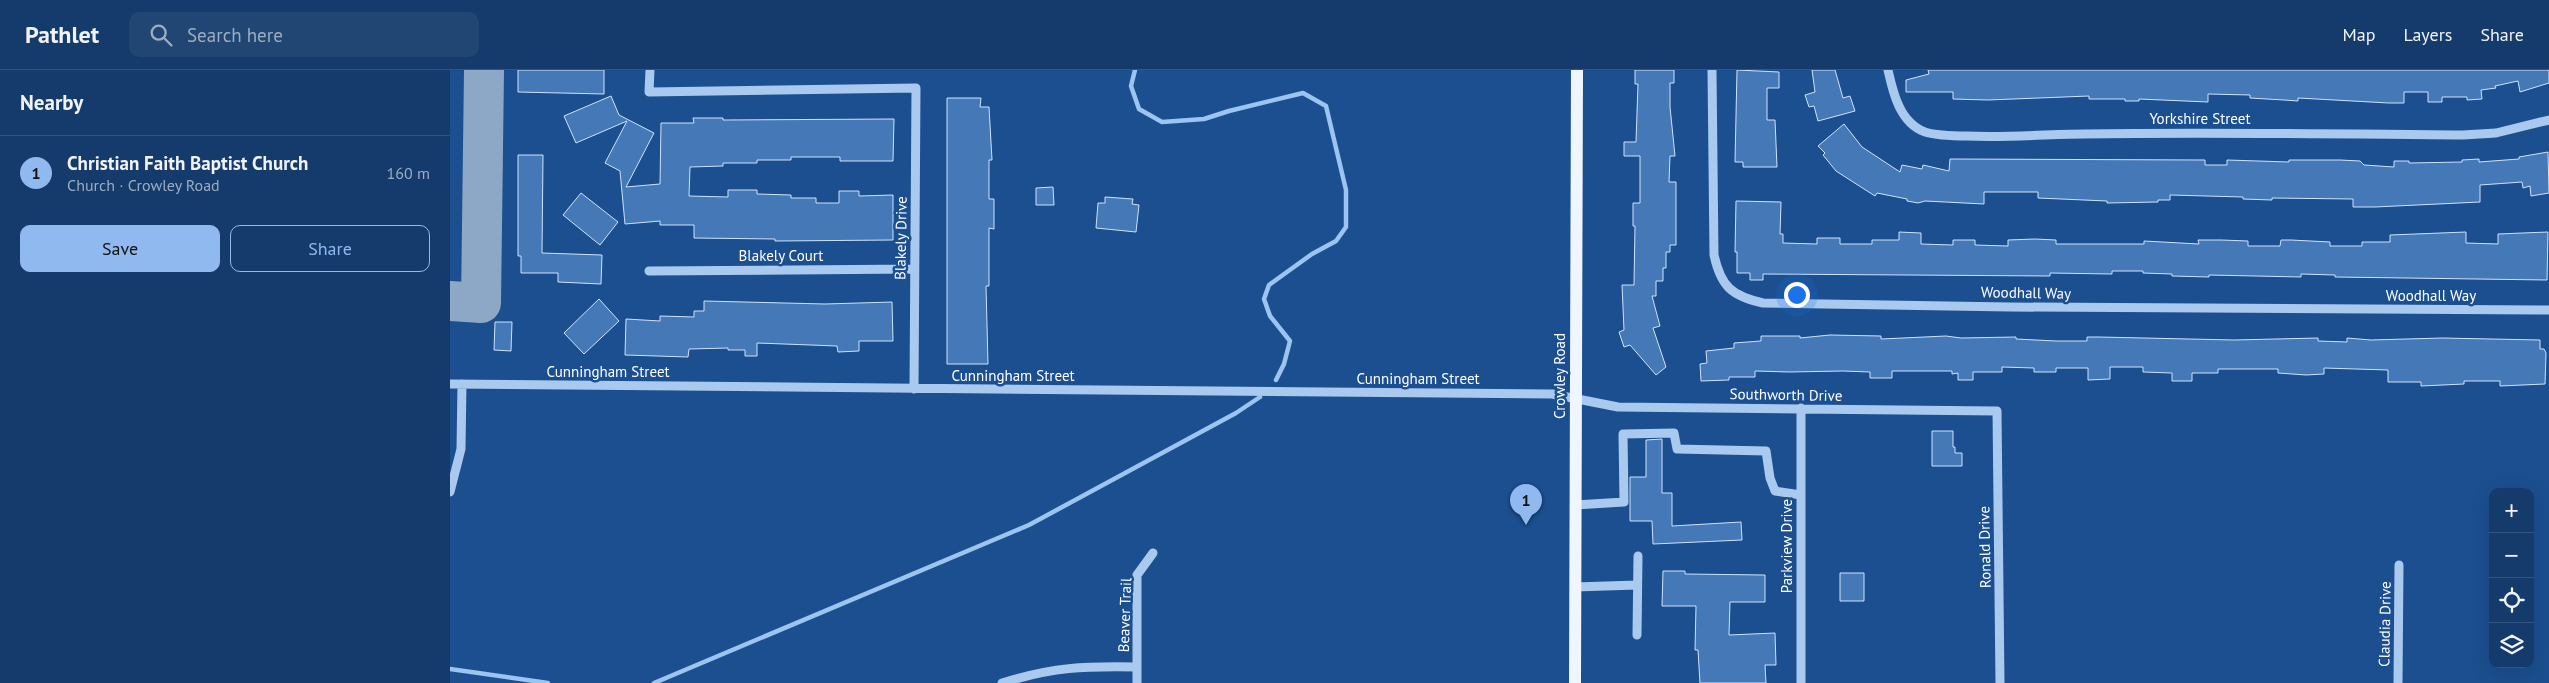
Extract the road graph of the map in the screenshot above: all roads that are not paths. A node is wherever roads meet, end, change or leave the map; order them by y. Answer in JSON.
{"nodes":[{"id":1,"x":650,"y":70,"type":"edge"},
{"id":2,"x":1577,"y":70,"type":"edge"},
{"id":3,"x":1712,"y":70,"type":"edge"},
{"id":4,"x":1888,"y":70,"type":"edge"},
{"id":5,"x":2549,"y":120,"type":"edge"},
{"id":6,"x":914,"y":269,"type":"junction"},
{"id":7,"x":649,"y":271,"type":"dead end"},
{"id":8,"x":2549,"y":310,"type":"edge"},
{"id":9,"x":450,"y":384,"type":"edge"},
{"id":10,"x":462,"y":384,"type":"junction"},
{"id":11,"x":914,"y":389,"type":"junction"},
{"id":12,"x":1576,"y":397,"type":"junction"},
{"id":13,"x":1802,"y":408,"type":"junction"},
{"id":14,"x":1997,"y":411,"type":"joint"},
{"id":15,"x":450,"y":492,"type":"edge"},
{"id":16,"x":1801,"y":495,"type":"junction"},
{"id":17,"x":1576,"y":504,"type":"junction"},
{"id":18,"x":1153,"y":553,"type":"dead end"},
{"id":19,"x":1638,"y":556,"type":"dead end"},
{"id":20,"x":2399,"y":565,"type":"dead end"},
{"id":21,"x":1638,"y":585,"type":"junction"},
{"id":22,"x":1576,"y":587,"type":"junction"},
{"id":23,"x":1638,"y":635,"type":"dead end"},
{"id":24,"x":1137,"y":667,"type":"junction"},
{"id":25,"x":1002,"y":683,"type":"edge"},
{"id":26,"x":1137,"y":683,"type":"edge"},
{"id":27,"x":1576,"y":683,"type":"edge"},
{"id":28,"x":1801,"y":683,"type":"edge"},
{"id":29,"x":2000,"y":683,"type":"edge"},
{"id":30,"x":2398,"y":683,"type":"edge"}],
"edges":[{"from":1,"to":6,"type":"street","name":"Blakely Drive"},
{"from":2,"to":12,"type":"main road","name":"Crowley Road"},
{"from":3,"to":8,"type":"street","name":"Woodhall Way"},
{"from":4,"to":5,"type":"street","name":"Yorkshire Street"},
{"from":6,"to":7,"type":"street","name":"Blakely Court"},
{"from":6,"to":11,"type":"street","name":"Blakely Drive"},
{"from":9,"to":10,"type":"street","name":"Cunningham Street"},
{"from":10,"to":11,"type":"street","name":"Cunningham Street"},
{"from":10,"to":15,"type":"street"},
{"from":11,"to":12,"type":"street","name":"Cunningham Street"},
{"from":12,"to":13,"type":"street","name":"Southworth Drive"},
{"from":12,"to":17,"type":"main road","name":"Crowley Road"},
{"from":13,"to":14,"type":"street","name":"Southworth Drive"},
{"from":13,"to":16,"type":"street","name":"Parkview Drive"},
{"from":14,"to":29,"type":"street","name":"Ronald Drive"},
{"from":16,"to":17,"type":"street"},
{"from":16,"to":28,"type":"street","name":"Parkview Drive"},
{"from":17,"to":22,"type":"main road","name":"Crowley Road"},
{"from":18,"to":24,"type":"street","name":"Beaver Trail"},
{"from":19,"to":21,"type":"street"},
{"from":20,"to":30,"type":"street","name":"Claudia Drive"},
{"from":21,"to":22,"type":"street"},
{"from":21,"to":23,"type":"street"},
{"from":22,"to":27,"type":"main road","name":"Crowley Road"},
{"from":24,"to":25,"type":"street"},
{"from":24,"to":26,"type":"street","name":"Beaver Trail"}]}
